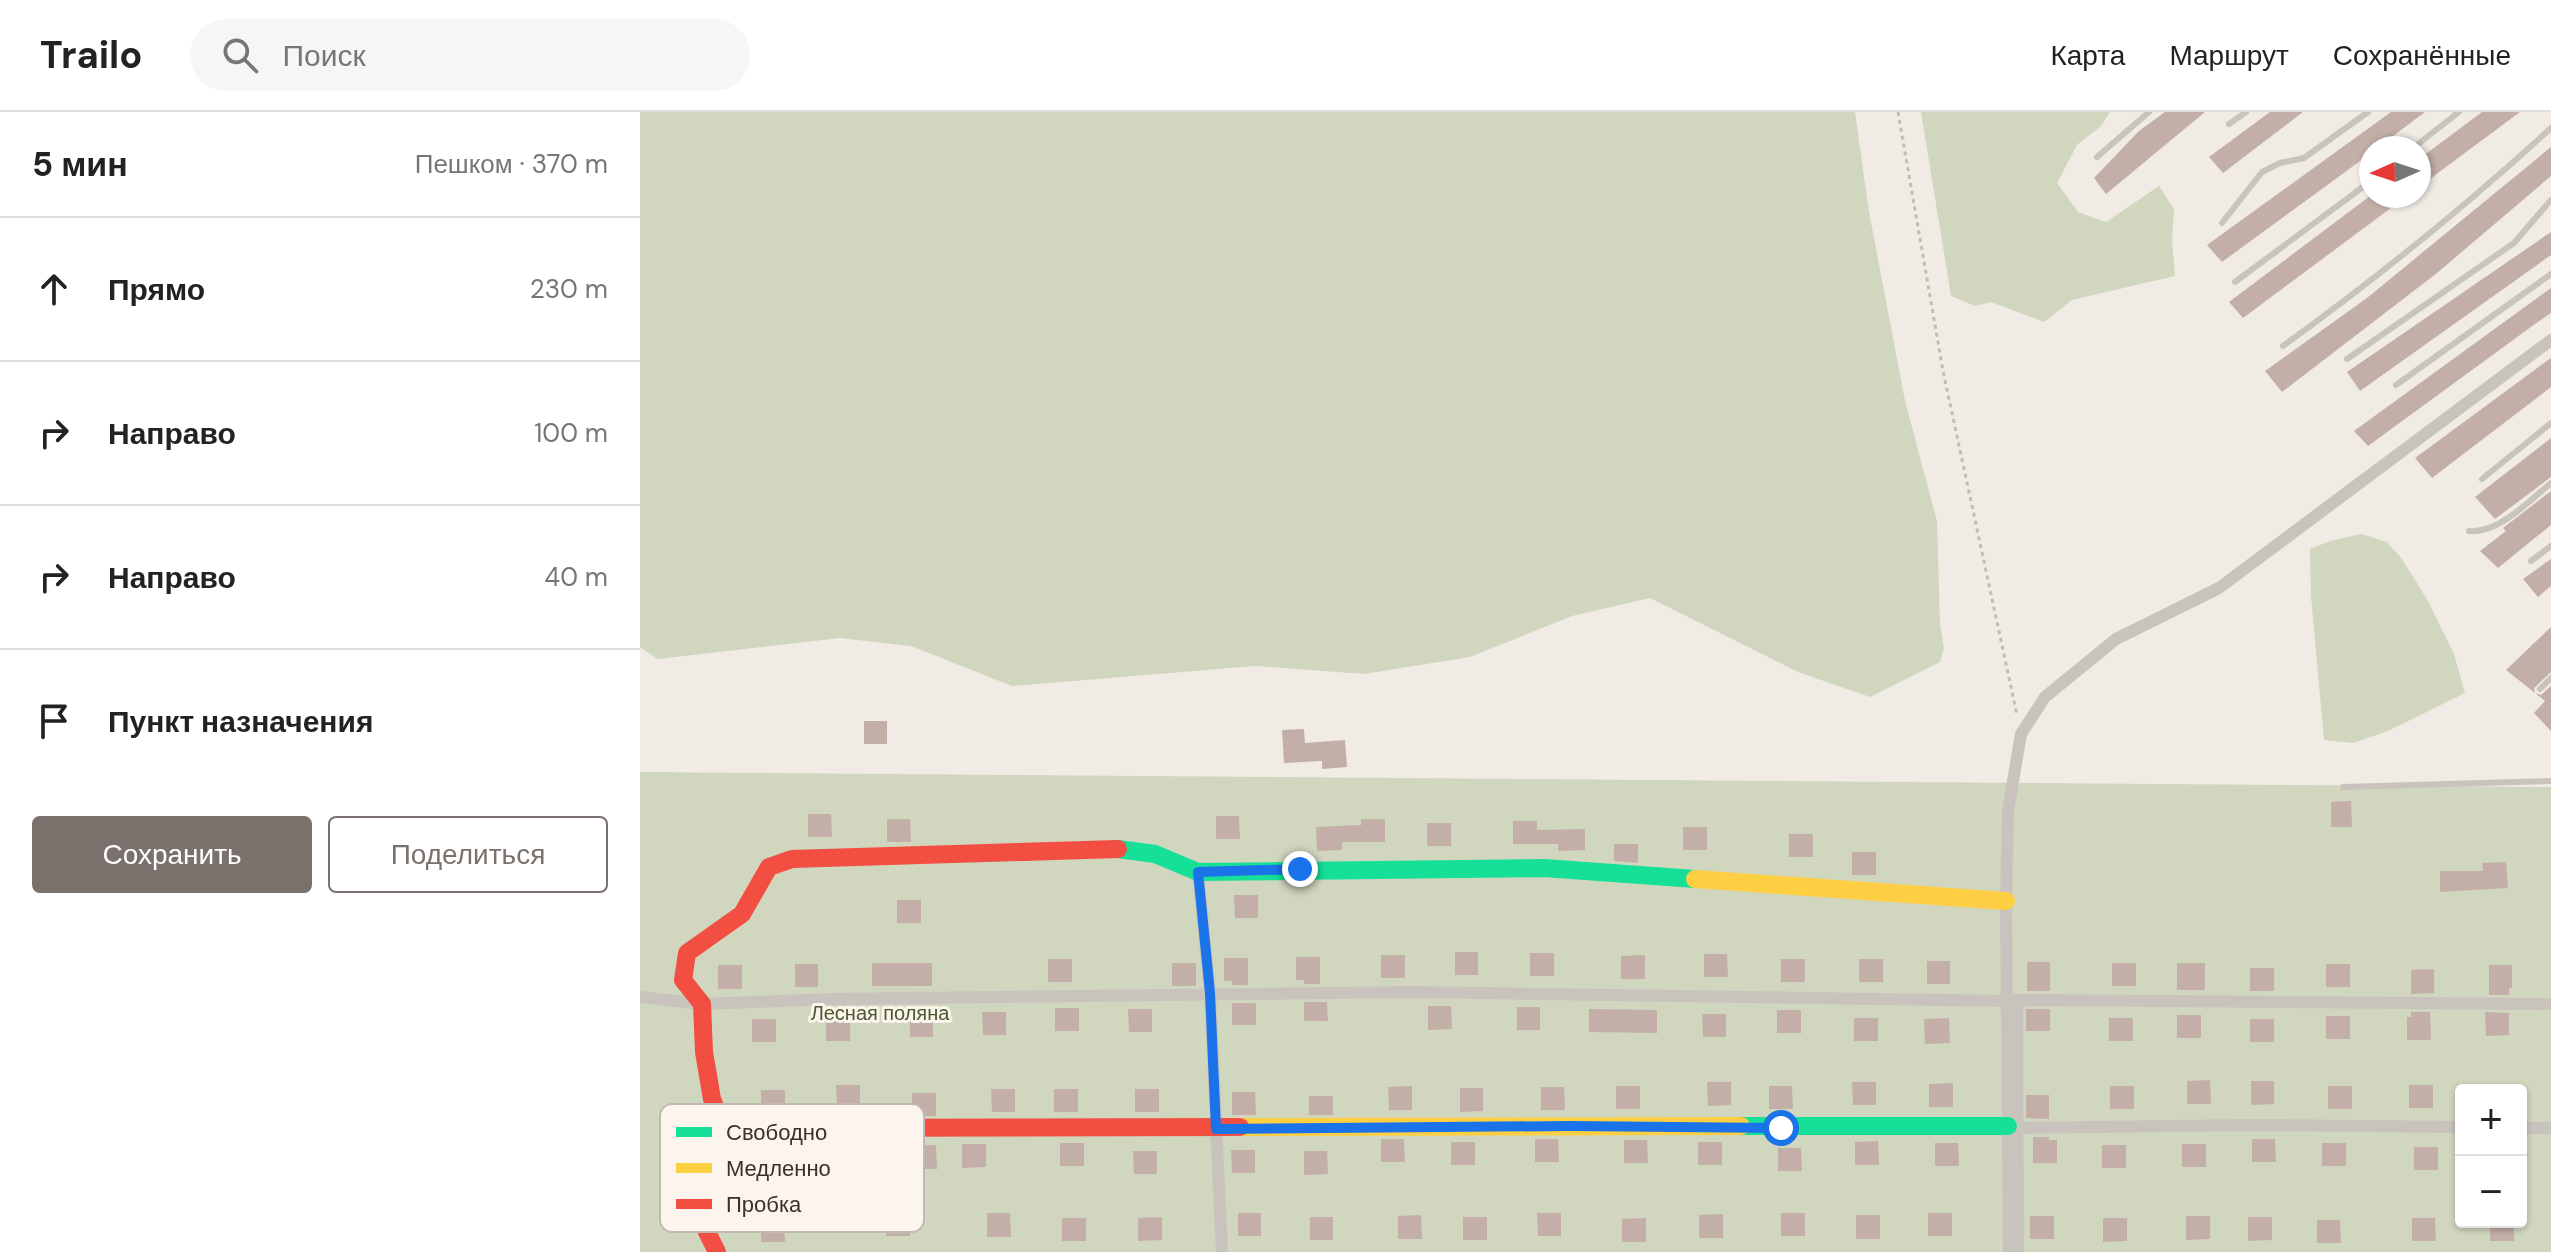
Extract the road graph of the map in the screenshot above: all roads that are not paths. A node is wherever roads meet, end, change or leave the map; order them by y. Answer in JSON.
{"nodes":[{"id":1,"x":2149,"y":112,"type":"edge"},
{"id":2,"x":2246,"y":112,"type":"edge"},
{"id":3,"x":2368,"y":112,"type":"edge"},
{"id":4,"x":2459,"y":112,"type":"edge"},
{"id":5,"x":2229,"y":124,"type":"dead end"},
{"id":6,"x":2551,"y":128,"type":"edge"},
{"id":7,"x":2428,"y":136,"type":"edge"},
{"id":8,"x":2097,"y":157,"type":"dead end"},
{"id":9,"x":2359,"y":190,"type":"edge"},
{"id":10,"x":2551,"y":200,"type":"edge"},
{"id":11,"x":2222,"y":223,"type":"dead end"},
{"id":12,"x":2551,"y":274,"type":"edge"},
{"id":13,"x":2235,"y":282,"type":"dead end"},
{"id":14,"x":2551,"y":340,"type":"edge"},
{"id":15,"x":2283,"y":346,"type":"dead end"},
{"id":16,"x":2347,"y":359,"type":"dead end"},
{"id":17,"x":2396,"y":385,"type":"dead end"},
{"id":18,"x":2551,"y":423,"type":"edge"},
{"id":19,"x":2482,"y":479,"type":"dead end"},
{"id":20,"x":2551,"y":483,"type":"edge"},
{"id":21,"x":2469,"y":531,"type":"dead end"},
{"id":22,"x":2551,"y":546,"type":"edge"},
{"id":23,"x":2531,"y":561,"type":"dead end"},
{"id":24,"x":2551,"y":678,"type":"edge"},
{"id":25,"x":2540,"y":689,"type":"dead end"},
{"id":26,"x":2551,"y":781,"type":"edge"},
{"id":27,"x":2343,"y":787,"type":"dead end"},
{"id":28,"x":1198,"y":872,"type":"junction"},
{"id":29,"x":2006,"y":901,"type":"junction"},
{"id":30,"x":1210,"y":993,"type":"junction"},
{"id":31,"x":640,"y":997,"type":"edge"},
{"id":32,"x":2007,"y":1001,"type":"junction"},
{"id":33,"x":702,"y":1004,"type":"junction"},
{"id":34,"x":2551,"y":1004,"type":"edge"},
{"id":35,"x":716,"y":1104,"type":"edge"},
{"id":36,"x":2013,"y":1127,"type":"junction"},
{"id":37,"x":2455,"y":1127,"type":"edge"},
{"id":38,"x":924,"y":1128,"type":"edge"},
{"id":39,"x":2527,"y":1128,"type":"edge"},
{"id":40,"x":2551,"y":1128,"type":"edge"},
{"id":41,"x":1216,"y":1129,"type":"junction"},
{"id":42,"x":707,"y":1232,"type":"edge"},
{"id":43,"x":717,"y":1252,"type":"edge"},
{"id":44,"x":1222,"y":1252,"type":"edge"},
{"id":45,"x":2009,"y":1252,"type":"edge"},
{"id":46,"x":2018,"y":1252,"type":"edge"}],
"edges":[{"from":1,"to":8,"type":"lane"},
{"from":2,"to":5,"type":"lane"},
{"from":3,"to":11,"type":"lane"},
{"from":4,"to":7,"type":"lane"},
{"from":6,"to":15,"type":"lane"},
{"from":9,"to":13,"type":"lane"},
{"from":10,"to":16,"type":"lane"},
{"from":12,"to":17,"type":"lane"},
{"from":14,"to":29,"type":"street"},
{"from":18,"to":19,"type":"lane"},
{"from":20,"to":21,"type":"lane"},
{"from":22,"to":23,"type":"lane"},
{"from":24,"to":25,"type":"lane"},
{"from":26,"to":27,"type":"lane"},
{"from":28,"to":29,"type":"street"},
{"from":28,"to":30,"type":"street"},
{"from":28,"to":33,"type":"street"},
{"from":29,"to":32,"type":"street"},
{"from":30,"to":32,"type":"street"},
{"from":30,"to":33,"type":"street"},
{"from":30,"to":41,"type":"street"},
{"from":31,"to":33,"type":"street"},
{"from":32,"to":36,"type":"street"},
{"from":33,"to":35,"type":"street"},
{"from":34,"to":36,"type":"street"},
{"from":36,"to":37,"type":"street"},
{"from":36,"to":41,"type":"street"},
{"from":36,"to":45,"type":"street"},
{"from":36,"to":46,"type":"street"},
{"from":38,"to":41,"type":"street"},
{"from":39,"to":40,"type":"street"},
{"from":41,"to":44,"type":"street"},
{"from":42,"to":43,"type":"street"}]}
